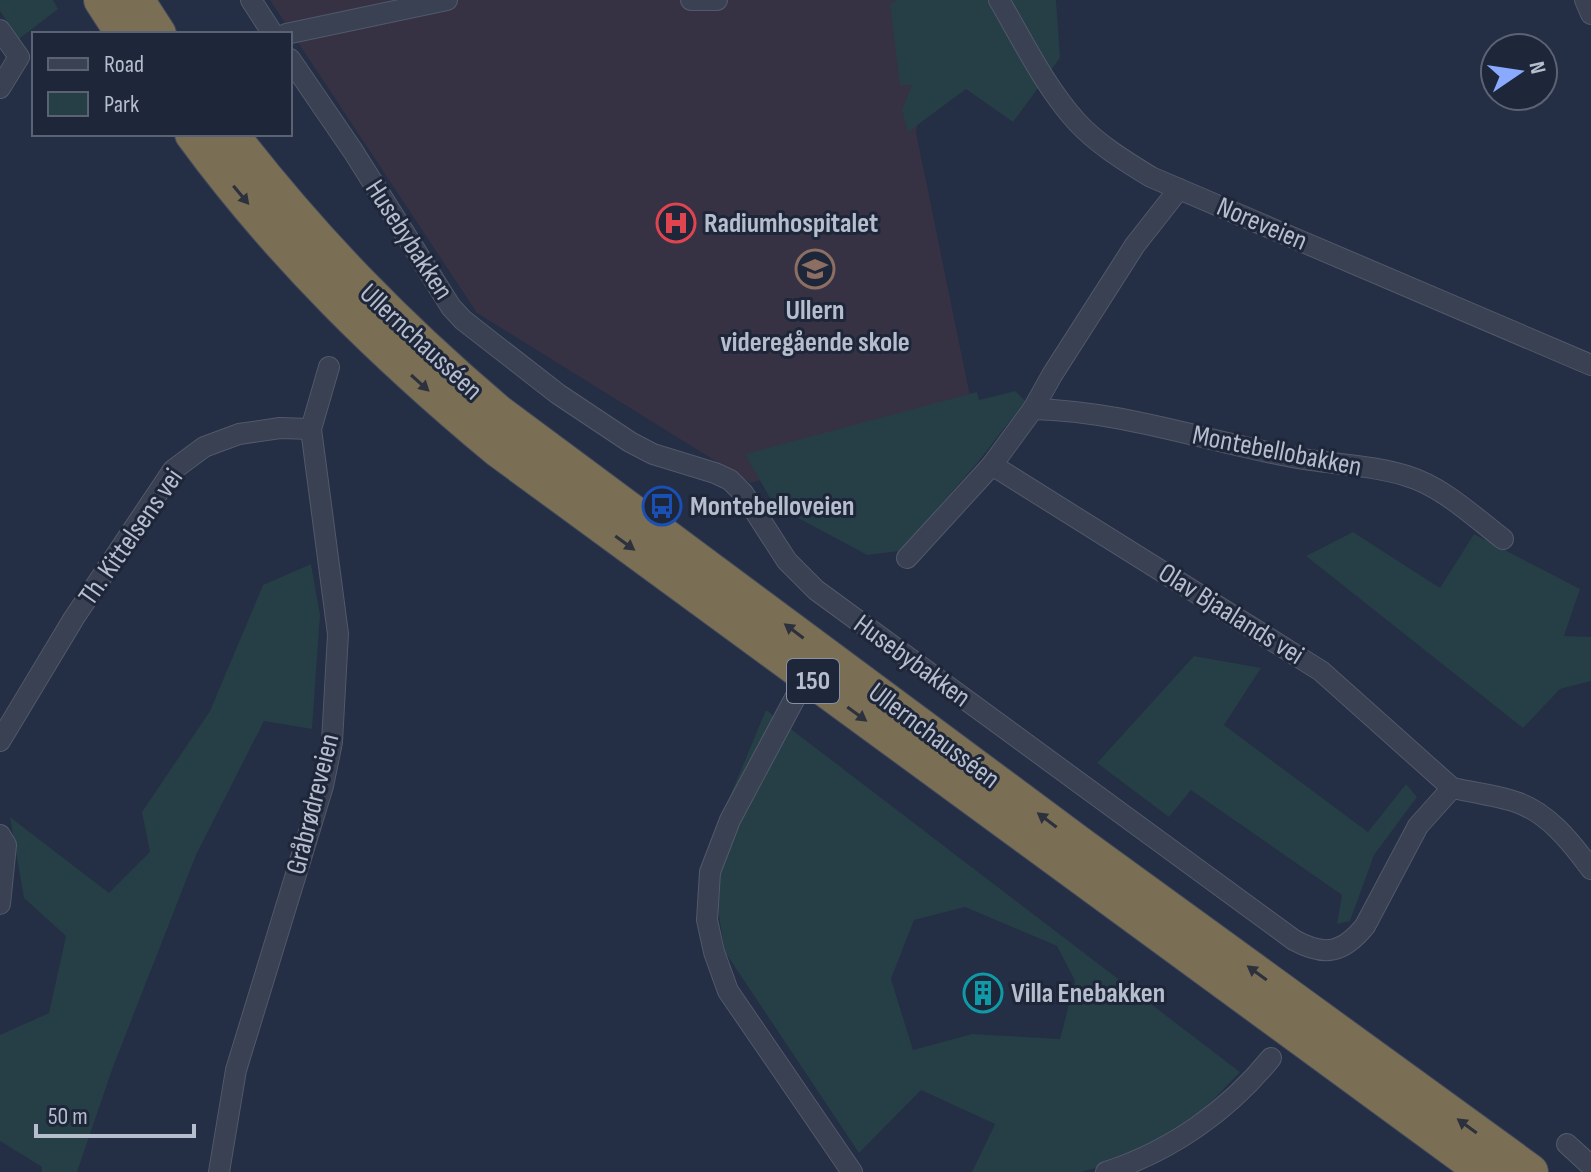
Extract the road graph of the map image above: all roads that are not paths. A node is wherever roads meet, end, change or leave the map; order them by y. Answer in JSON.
{"nodes":[{"id":1,"x":102,"y":0,"type":"edge"},
{"id":2,"x":136,"y":0,"type":"edge"},
{"id":3,"x":251,"y":0,"type":"edge"},
{"id":4,"x":447,"y":0,"type":"edge"},
{"id":5,"x":691,"y":0,"type":"edge"},
{"id":6,"x":717,"y":0,"type":"edge"},
{"id":7,"x":999,"y":0,"type":"edge"},
{"id":8,"x":1585,"y":0,"type":"edge"},
{"id":9,"x":1591,"y":14,"type":"edge"},
{"id":10,"x":0,"y":30,"type":"edge"},
{"id":11,"x":123,"y":32,"type":"edge"},
{"id":12,"x":157,"y":32,"type":"edge"},
{"id":13,"x":272,"y":32,"type":"edge"},
{"id":14,"x":292,"y":33,"type":"edge"},
{"id":15,"x":292,"y":62,"type":"edge"},
{"id":16,"x":0,"y":88,"type":"edge"},
{"id":17,"x":195,"y":136,"type":"edge"},
{"id":18,"x":232,"y":136,"type":"edge"},
{"id":19,"x":1179,"y":189,"type":"junction"},
{"id":20,"x":1591,"y":365,"type":"edge"},
{"id":21,"x":329,"y":367,"type":"dead end"},
{"id":22,"x":1033,"y":409,"type":"junction"},
{"id":23,"x":311,"y":429,"type":"junction"},
{"id":24,"x":992,"y":465,"type":"junction"},
{"id":25,"x":1503,"y":539,"type":"dead end"},
{"id":26,"x":907,"y":558,"type":"dead end"},
{"id":27,"x":795,"y":698,"type":"dead end"},
{"id":28,"x":0,"y":741,"type":"edge"},
{"id":29,"x":1452,"y":788,"type":"junction"},
{"id":30,"x":0,"y":835,"type":"edge"},
{"id":31,"x":1591,"y":869,"type":"edge"},
{"id":32,"x":0,"y":904,"type":"edge"},
{"id":33,"x":1271,"y":1058,"type":"dead end"},
{"id":34,"x":1567,"y":1144,"type":"dead end"},
{"id":35,"x":1591,"y":1166,"type":"edge"},
{"id":36,"x":1142,"y":1167,"type":"edge"},
{"id":37,"x":219,"y":1172,"type":"edge"},
{"id":38,"x":852,"y":1172,"type":"edge"},
{"id":39,"x":1106,"y":1172,"type":"edge"},
{"id":40,"x":1485,"y":1172,"type":"edge"},
{"id":41,"x":1530,"y":1172,"type":"edge"}],
"edges":[{"from":1,"to":11,"type":"highway"},
{"from":2,"to":12,"type":"highway"},
{"from":3,"to":13,"type":"street"},
{"from":4,"to":14,"type":"street"},
{"from":5,"to":6,"type":"street"},
{"from":7,"to":19,"type":"street","name":"Noreveien"},
{"from":8,"to":9,"type":"street"},
{"from":10,"to":16,"type":"street"},
{"from":15,"to":29,"type":"street","name":"Husebybakken"},
{"from":17,"to":40,"type":"highway","name":"Ullernchausséen","number":"150","one_way":true},
{"from":41,"to":18,"type":"highway","name":"Ullernchausséen","number":"150","one_way":true},
{"from":19,"to":20,"type":"street","name":"Noreveien"},
{"from":19,"to":22,"type":"street"},
{"from":21,"to":23,"type":"street"},
{"from":22,"to":24,"type":"street"},
{"from":22,"to":25,"type":"street","name":"Montebellobakken"},
{"from":23,"to":28,"type":"street","name":"Th. Kittelsens vei"},
{"from":23,"to":37,"type":"street","name":"Gråbrødreveien"},
{"from":24,"to":26,"type":"street"},
{"from":24,"to":29,"type":"street","name":"Olav Bjaalands vei"},
{"from":27,"to":38,"type":"street"},
{"from":29,"to":31,"type":"street"},
{"from":30,"to":32,"type":"street"},
{"from":33,"to":36,"type":"street"},
{"from":34,"to":35,"type":"street"},
{"from":36,"to":39,"type":"street"}]}
